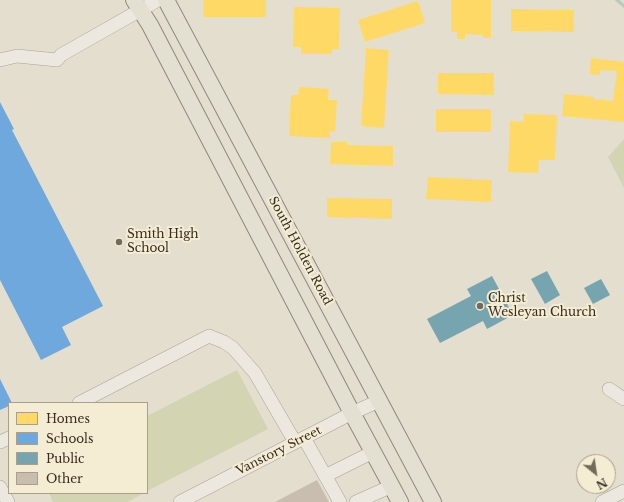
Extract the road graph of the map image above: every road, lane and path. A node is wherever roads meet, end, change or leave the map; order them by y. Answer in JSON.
{"nodes":[{"id":1,"x":158,"y":0,"type":"edge"},
{"id":2,"x":166,"y":0,"type":"edge"},
{"id":3,"x":137,"y":5,"type":"edge"},
{"id":4,"x":0,"y":60,"type":"edge"},
{"id":5,"x":609,"y":388,"type":"dead end"},
{"id":6,"x":624,"y":400,"type":"edge"},
{"id":7,"x":379,"y":401,"type":"junction"},
{"id":8,"x":81,"y":402,"type":"edge"},
{"id":9,"x":352,"y":413,"type":"junction"},
{"id":10,"x":300,"y":440,"type":"junction"},
{"id":11,"x":373,"y":452,"type":"junction"},
{"id":12,"x":326,"y":476,"type":"junction"},
{"id":13,"x":392,"y":486,"type":"junction"},
{"id":14,"x":0,"y":487,"type":"edge"},
{"id":15,"x":624,"y":491,"type":"edge"},
{"id":16,"x":8,"y":502,"type":"edge"},
{"id":17,"x":180,"y":502,"type":"edge"},
{"id":18,"x":340,"y":502,"type":"edge"},
{"id":19,"x":356,"y":502,"type":"edge"},
{"id":20,"x":400,"y":502,"type":"edge"},
{"id":21,"x":433,"y":502,"type":"edge"},
{"id":22,"x":602,"y":502,"type":"edge"}],
"edges":[{"from":1,"to":3,"type":"street"},
{"from":2,"to":7,"type":"main road","name":"South Holden Road"},
{"from":3,"to":4,"type":"street"},
{"from":3,"to":9,"type":"main road"},
{"from":5,"to":6,"type":"street"},
{"from":7,"to":9,"type":"street","name":"Vanstory Street"},
{"from":7,"to":21,"type":"main road","name":"South Holden Road"},
{"from":8,"to":10,"type":"street"},
{"from":9,"to":10,"type":"street","name":"Vanstory Street"},
{"from":9,"to":11,"type":"main road"},
{"from":10,"to":12,"type":"street"},
{"from":10,"to":17,"type":"street","name":"Vanstory Street"},
{"from":11,"to":12,"type":"street"},
{"from":11,"to":13,"type":"main road"},
{"from":12,"to":18,"type":"street"},
{"from":13,"to":19,"type":"street"},
{"from":13,"to":20,"type":"main road"},
{"from":14,"to":16,"type":"street"},
{"from":15,"to":22,"type":"street"}]}
